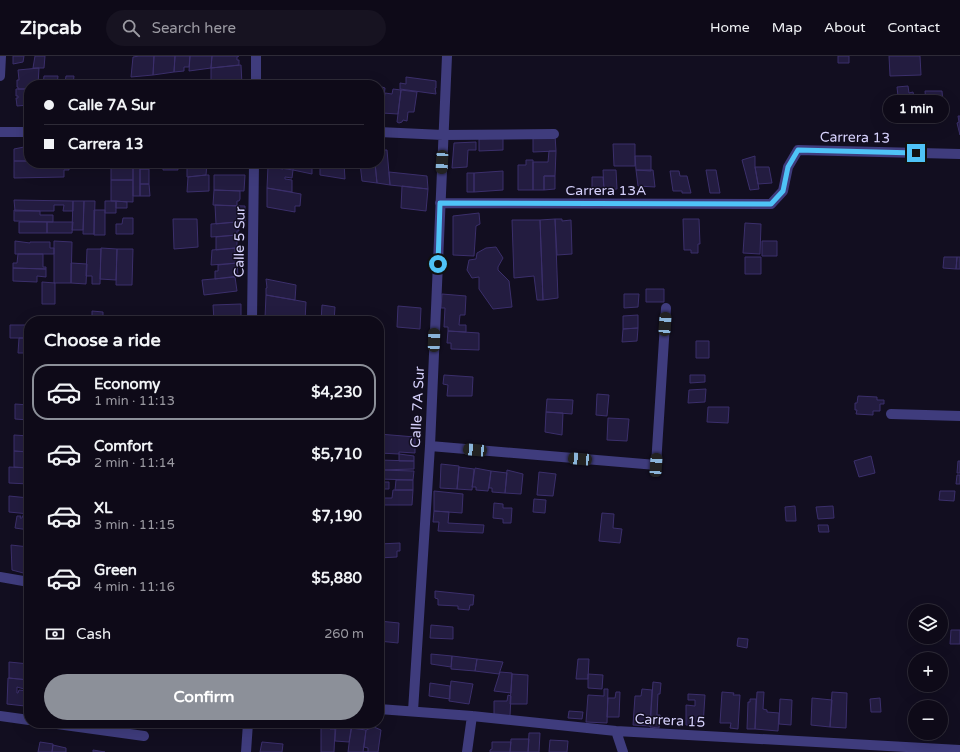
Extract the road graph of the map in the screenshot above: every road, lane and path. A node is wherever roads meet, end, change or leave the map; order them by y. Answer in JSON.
{"nodes":[{"id":1,"x":0,"y":56,"type":"edge"},
{"id":2,"x":256,"y":56,"type":"edge"},
{"id":3,"x":447,"y":56,"type":"edge"},
{"id":4,"x":0,"y":76,"type":"edge"},
{"id":5,"x":256,"y":80,"type":"edge"},
{"id":6,"x":0,"y":132,"type":"edge"},
{"id":7,"x":24,"y":132,"type":"edge"},
{"id":8,"x":384,"y":132,"type":"edge"},
{"id":9,"x":554,"y":134,"type":"dead end"},
{"id":10,"x":443,"y":135,"type":"junction"},
{"id":11,"x":960,"y":154,"type":"edge"},
{"id":12,"x":254,"y":168,"type":"edge"},
{"id":13,"x":440,"y":203,"type":"junction"},
{"id":14,"x":771,"y":204,"type":"joint"},
{"id":15,"x":666,"y":308,"type":"dead end"},
{"id":16,"x":252,"y":316,"type":"edge"},
{"id":17,"x":891,"y":414,"type":"dead end"},
{"id":18,"x":960,"y":416,"type":"edge"},
{"id":19,"x":430,"y":446,"type":"junction"},
{"id":20,"x":0,"y":577,"type":"edge"},
{"id":21,"x":24,"y":581,"type":"edge"},
{"id":22,"x":384,"y":709,"type":"edge"},
{"id":23,"x":413,"y":712,"type":"junction"},
{"id":24,"x":0,"y":716,"type":"edge"},
{"id":25,"x":472,"y":716,"type":"junction"},
{"id":26,"x":24,"y":719,"type":"edge"},
{"id":27,"x":86,"y":728,"type":"edge"},
{"id":28,"x":248,"y":728,"type":"edge"},
{"id":29,"x":616,"y":731,"type":"junction"},
{"id":30,"x":144,"y":736,"type":"dead end"},
{"id":31,"x":910,"y":750,"type":"edge"},
{"id":32,"x":960,"y":750,"type":"edge"},
{"id":33,"x":246,"y":752,"type":"edge"},
{"id":34,"x":467,"y":752,"type":"edge"},
{"id":35,"x":623,"y":752,"type":"edge"}],
"edges":[{"from":1,"to":4,"type":"street"},
{"from":2,"to":5,"type":"street"},
{"from":3,"to":10,"type":"street","name":"Calle 7A Sur"},
{"from":6,"to":7,"type":"street"},
{"from":8,"to":10,"type":"street"},
{"from":9,"to":10,"type":"street"},
{"from":10,"to":13,"type":"street","name":"Calle 7A Sur"},
{"from":11,"to":14,"type":"street","name":"Carrera 13"},
{"from":12,"to":16,"type":"street","name":"Calle 5 Sur"},
{"from":13,"to":14,"type":"street","name":"Carrera 13A"},
{"from":13,"to":19,"type":"street","name":"Calle 7A Sur"},
{"from":15,"to":19,"type":"street"},
{"from":17,"to":18,"type":"street"},
{"from":19,"to":23,"type":"street","name":"Calle 7A Sur"},
{"from":20,"to":21,"type":"street"},
{"from":22,"to":23,"type":"street","name":"Carrera 15"},
{"from":23,"to":25,"type":"street","name":"Carrera 15"},
{"from":24,"to":26,"type":"street"},
{"from":25,"to":29,"type":"street","name":"Carrera 15"},
{"from":25,"to":34,"type":"street"},
{"from":27,"to":30,"type":"street"},
{"from":28,"to":33,"type":"street"},
{"from":29,"to":31,"type":"street","name":"Carrera 15"},
{"from":29,"to":35,"type":"street"},
{"from":31,"to":32,"type":"street","name":"Carrera 15"}]}
